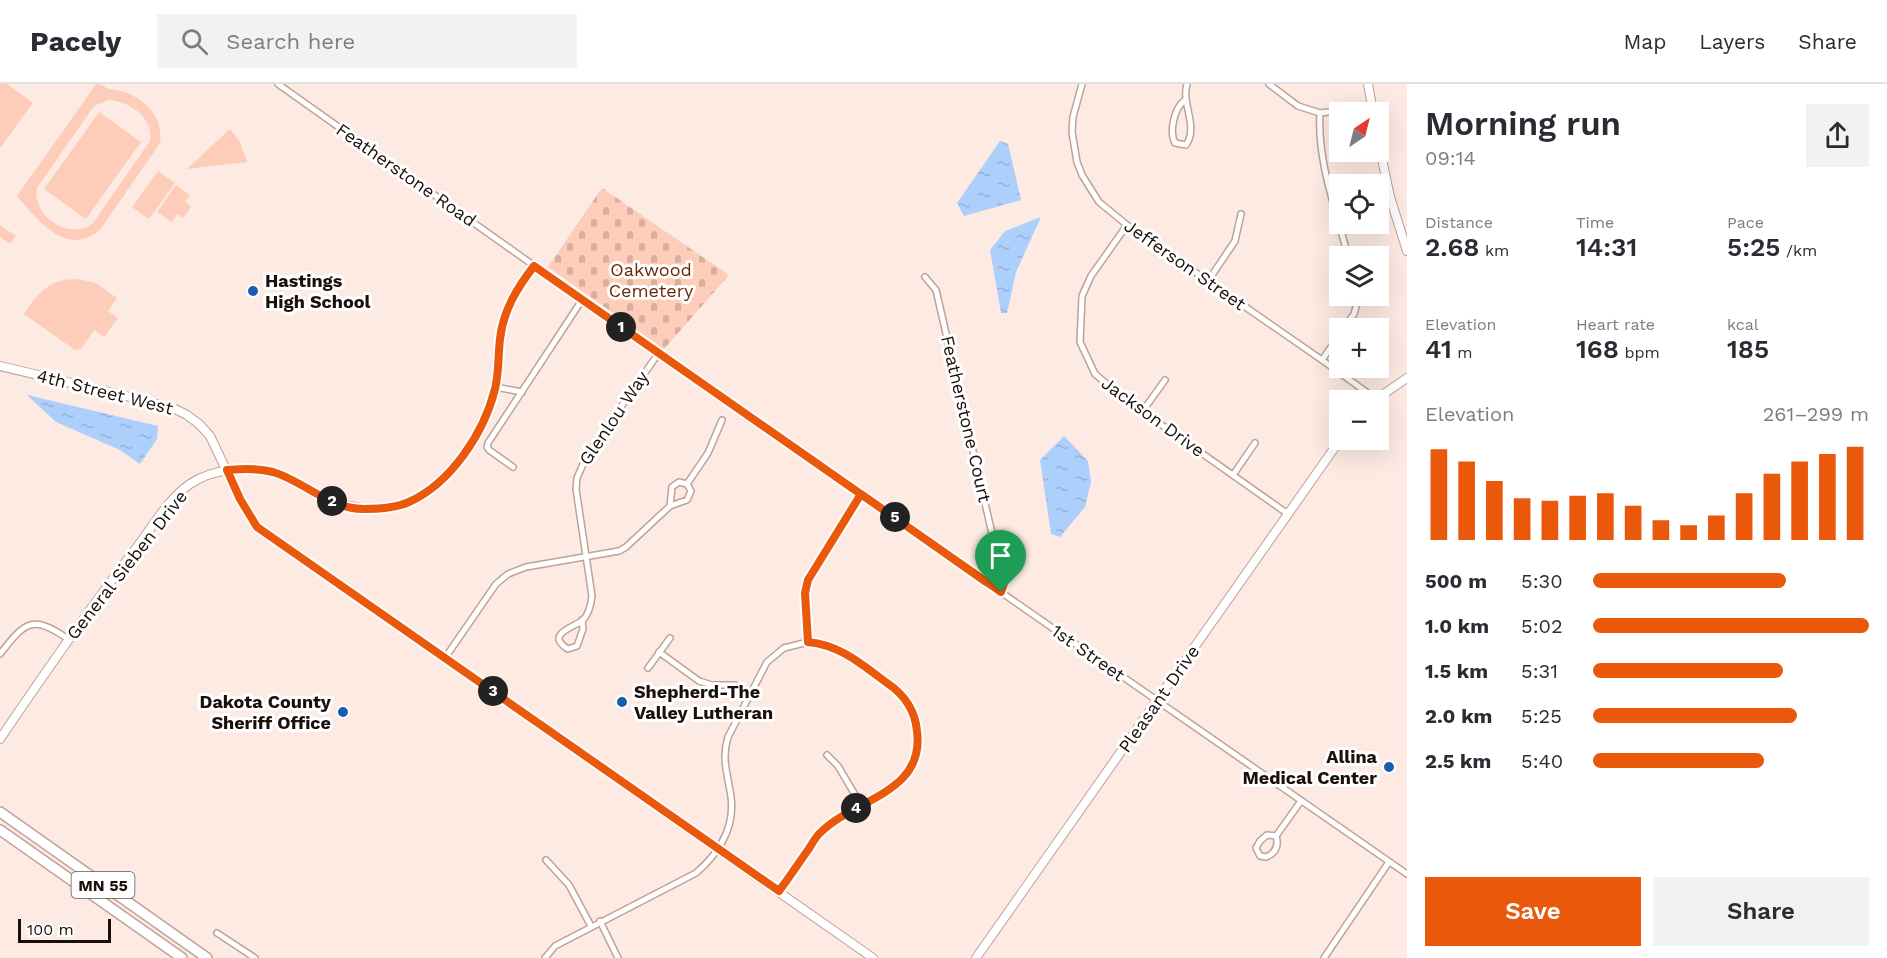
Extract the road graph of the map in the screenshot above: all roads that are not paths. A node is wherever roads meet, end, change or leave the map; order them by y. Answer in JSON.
{"nodes":[{"id":1,"x":278,"y":84,"type":"edge"},
{"id":2,"x":1082,"y":84,"type":"edge"},
{"id":3,"x":1187,"y":84,"type":"edge"},
{"id":4,"x":1270,"y":84,"type":"edge"},
{"id":5,"x":1368,"y":84,"type":"edge"},
{"id":6,"x":1185,"y":100,"type":"junction"},
{"id":7,"x":1371,"y":102,"type":"edge"},
{"id":8,"x":1329,"y":112,"type":"edge"},
{"id":9,"x":1320,"y":113,"type":"junction"},
{"id":10,"x":1383,"y":162,"type":"edge"},
{"id":11,"x":1241,"y":214,"type":"dead end"},
{"id":12,"x":1126,"y":225,"type":"junction"},
{"id":13,"x":1345,"y":246,"type":"edge"},
{"id":14,"x":1407,"y":250,"type":"edge"},
{"id":15,"x":534,"y":266,"type":"junction"},
{"id":16,"x":925,"y":277,"type":"dead end"},
{"id":17,"x":1208,"y":281,"type":"junction"},
{"id":18,"x":582,"y":300,"type":"junction"},
{"id":19,"x":1329,"y":350,"type":"edge"},
{"id":20,"x":658,"y":354,"type":"junction"},
{"id":21,"x":1322,"y":360,"type":"junction"},
{"id":22,"x":0,"y":366,"type":"edge"},
{"id":23,"x":1407,"y":378,"type":"edge"},
{"id":24,"x":1165,"y":380,"type":"dead end"},
{"id":25,"x":495,"y":387,"type":"junction"},
{"id":26,"x":1362,"y":390,"type":"edge"},
{"id":27,"x":1389,"y":390,"type":"edge"},
{"id":28,"x":522,"y":392,"type":"junction"},
{"id":29,"x":1142,"y":412,"type":"junction"},
{"id":30,"x":722,"y":420,"type":"dead end"},
{"id":31,"x":1255,"y":443,"type":"dead end"},
{"id":32,"x":1333,"y":450,"type":"edge"},
{"id":33,"x":513,"y":467,"type":"dead end"},
{"id":34,"x":227,"y":470,"type":"junction"},
{"id":35,"x":1233,"y":475,"type":"junction"},
{"id":36,"x":687,"y":484,"type":"junction"},
{"id":37,"x":861,"y":494,"type":"junction"},
{"id":38,"x":670,"y":507,"type":"junction"},
{"id":39,"x":1288,"y":514,"type":"junction"},
{"id":40,"x":586,"y":557,"type":"junction"},
{"id":41,"x":999,"y":564,"type":"junction"},
{"id":42,"x":986,"y":582,"type":"junction"},
{"id":43,"x":1001,"y":592,"type":"junction"},
{"id":44,"x":582,"y":620,"type":"junction"},
{"id":45,"x":670,"y":638,"type":"dead end"},
{"id":46,"x":68,"y":639,"type":"junction"},
{"id":47,"x":808,"y":642,"type":"junction"},
{"id":48,"x":659,"y":652,"type":"junction"},
{"id":49,"x":0,"y":654,"type":"edge"},
{"id":50,"x":445,"y":658,"type":"junction"},
{"id":51,"x":648,"y":668,"type":"dead end"},
{"id":52,"x":751,"y":693,"type":"junction"},
{"id":53,"x":1158,"y":701,"type":"junction"},
{"id":54,"x":0,"y":739,"type":"edge"},
{"id":55,"x":827,"y":755,"type":"dead end"},
{"id":56,"x":1301,"y":801,"type":"junction"},
{"id":57,"x":861,"y":805,"type":"junction"},
{"id":58,"x":0,"y":812,"type":"edge"},
{"id":59,"x":0,"y":830,"type":"edge"},
{"id":60,"x":1276,"y":836,"type":"junction"},
{"id":61,"x":718,"y":849,"type":"junction"},
{"id":62,"x":546,"y":860,"type":"dead end"},
{"id":63,"x":1389,"y":862,"type":"junction"},
{"id":64,"x":1407,"y":874,"type":"edge"},
{"id":65,"x":779,"y":891,"type":"junction"},
{"id":66,"x":600,"y":921,"type":"junction"},
{"id":67,"x":591,"y":926,"type":"junction"},
{"id":68,"x":217,"y":933,"type":"dead end"},
{"id":69,"x":182,"y":958,"type":"edge"},
{"id":70,"x":207,"y":958,"type":"edge"},
{"id":71,"x":255,"y":958,"type":"edge"},
{"id":72,"x":545,"y":958,"type":"edge"},
{"id":73,"x":618,"y":958,"type":"edge"},
{"id":74,"x":873,"y":958,"type":"edge"},
{"id":75,"x":976,"y":958,"type":"edge"},
{"id":76,"x":1324,"y":958,"type":"edge"}],
"edges":[{"from":1,"to":15,"type":"street","name":"Featherstone Road"},
{"from":2,"to":12,"type":"street","name":"Jefferson Street"},
{"from":3,"to":6,"type":"street"},
{"from":4,"to":9,"type":"street"},
{"from":5,"to":7,"type":"street"},
{"from":6,"to":6,"type":"street"},
{"from":8,"to":9,"type":"street"},
{"from":9,"to":13,"type":"street"},
{"from":10,"to":14,"type":"street"},
{"from":11,"to":17,"type":"street"},
{"from":12,"to":17,"type":"street","name":"Jefferson Street"},
{"from":12,"to":29,"type":"street","name":"Jackson Drive"},
{"from":15,"to":18,"type":"street","name":"1st Street"},
{"from":15,"to":25,"type":"street","name":"General Sieben Drive"},
{"from":16,"to":41,"type":"street","name":"Featherstone Court"},
{"from":17,"to":21,"type":"street","name":"Jefferson Street"},
{"from":18,"to":20,"type":"street","name":"1st Street"},
{"from":18,"to":28,"type":"street"},
{"from":19,"to":21,"type":"street"},
{"from":20,"to":37,"type":"street","name":"1st Street"},
{"from":20,"to":40,"type":"street","name":"Glenlou Way"},
{"from":21,"to":26,"type":"street","name":"Jefferson Street"},
{"from":22,"to":34,"type":"street","name":"4th Street West"},
{"from":23,"to":27,"type":"street"},
{"from":24,"to":29,"type":"street"},
{"from":25,"to":28,"type":"street"},
{"from":25,"to":34,"type":"street","name":"General Sieben Drive"},
{"from":28,"to":33,"type":"street"},
{"from":29,"to":35,"type":"street","name":"Jackson Drive"},
{"from":30,"to":36,"type":"street"},
{"from":31,"to":35,"type":"street"},
{"from":32,"to":39,"type":"street","name":"Pleasant Drive"},
{"from":34,"to":46,"type":"street","name":"General Sieben Drive"},
{"from":34,"to":50,"type":"street","name":"4th Street West"},
{"from":35,"to":39,"type":"street","name":"Jackson Drive"},
{"from":36,"to":38,"type":"street"},
{"from":36,"to":38,"type":"street"},
{"from":37,"to":42,"type":"street","name":"1st Street"},
{"from":37,"to":47,"type":"street"},
{"from":38,"to":40,"type":"street"},
{"from":39,"to":53,"type":"street","name":"Pleasant Drive"},
{"from":40,"to":44,"type":"street","name":"Glenlou Way"},
{"from":40,"to":50,"type":"street"},
{"from":41,"to":42,"type":"street"},
{"from":41,"to":43,"type":"street","name":"Featherstone Court"},
{"from":42,"to":43,"type":"street","name":"1st Street"},
{"from":43,"to":53,"type":"street","name":"1st Street"},
{"from":44,"to":44,"type":"street","name":"Glenlou Way"},
{"from":45,"to":48,"type":"street"},
{"from":46,"to":49,"type":"street"},
{"from":46,"to":54,"type":"street","name":"General Sieben Drive"},
{"from":47,"to":52,"type":"street"},
{"from":47,"to":57,"type":"street"},
{"from":48,"to":51,"type":"street"},
{"from":48,"to":52,"type":"street"},
{"from":50,"to":61,"type":"street"},
{"from":52,"to":61,"type":"street"},
{"from":53,"to":56,"type":"street","name":"1st Street"},
{"from":53,"to":75,"type":"street","name":"Pleasant Drive"},
{"from":55,"to":57,"type":"street"},
{"from":56,"to":60,"type":"street"},
{"from":56,"to":63,"type":"street","name":"1st Street"},
{"from":57,"to":65,"type":"street"},
{"from":58,"to":70,"type":"highway","number":"MN 55"},
{"from":59,"to":69,"type":"highway","number":"MN 55"},
{"from":60,"to":60,"type":"street"},
{"from":61,"to":65,"type":"street"},
{"from":61,"to":66,"type":"street"},
{"from":62,"to":67,"type":"street"},
{"from":63,"to":64,"type":"street","name":"1st Street"},
{"from":63,"to":76,"type":"street"},
{"from":65,"to":74,"type":"street"},
{"from":66,"to":67,"type":"street"},
{"from":66,"to":73,"type":"street"},
{"from":67,"to":72,"type":"street"},
{"from":68,"to":71,"type":"street"}]}
